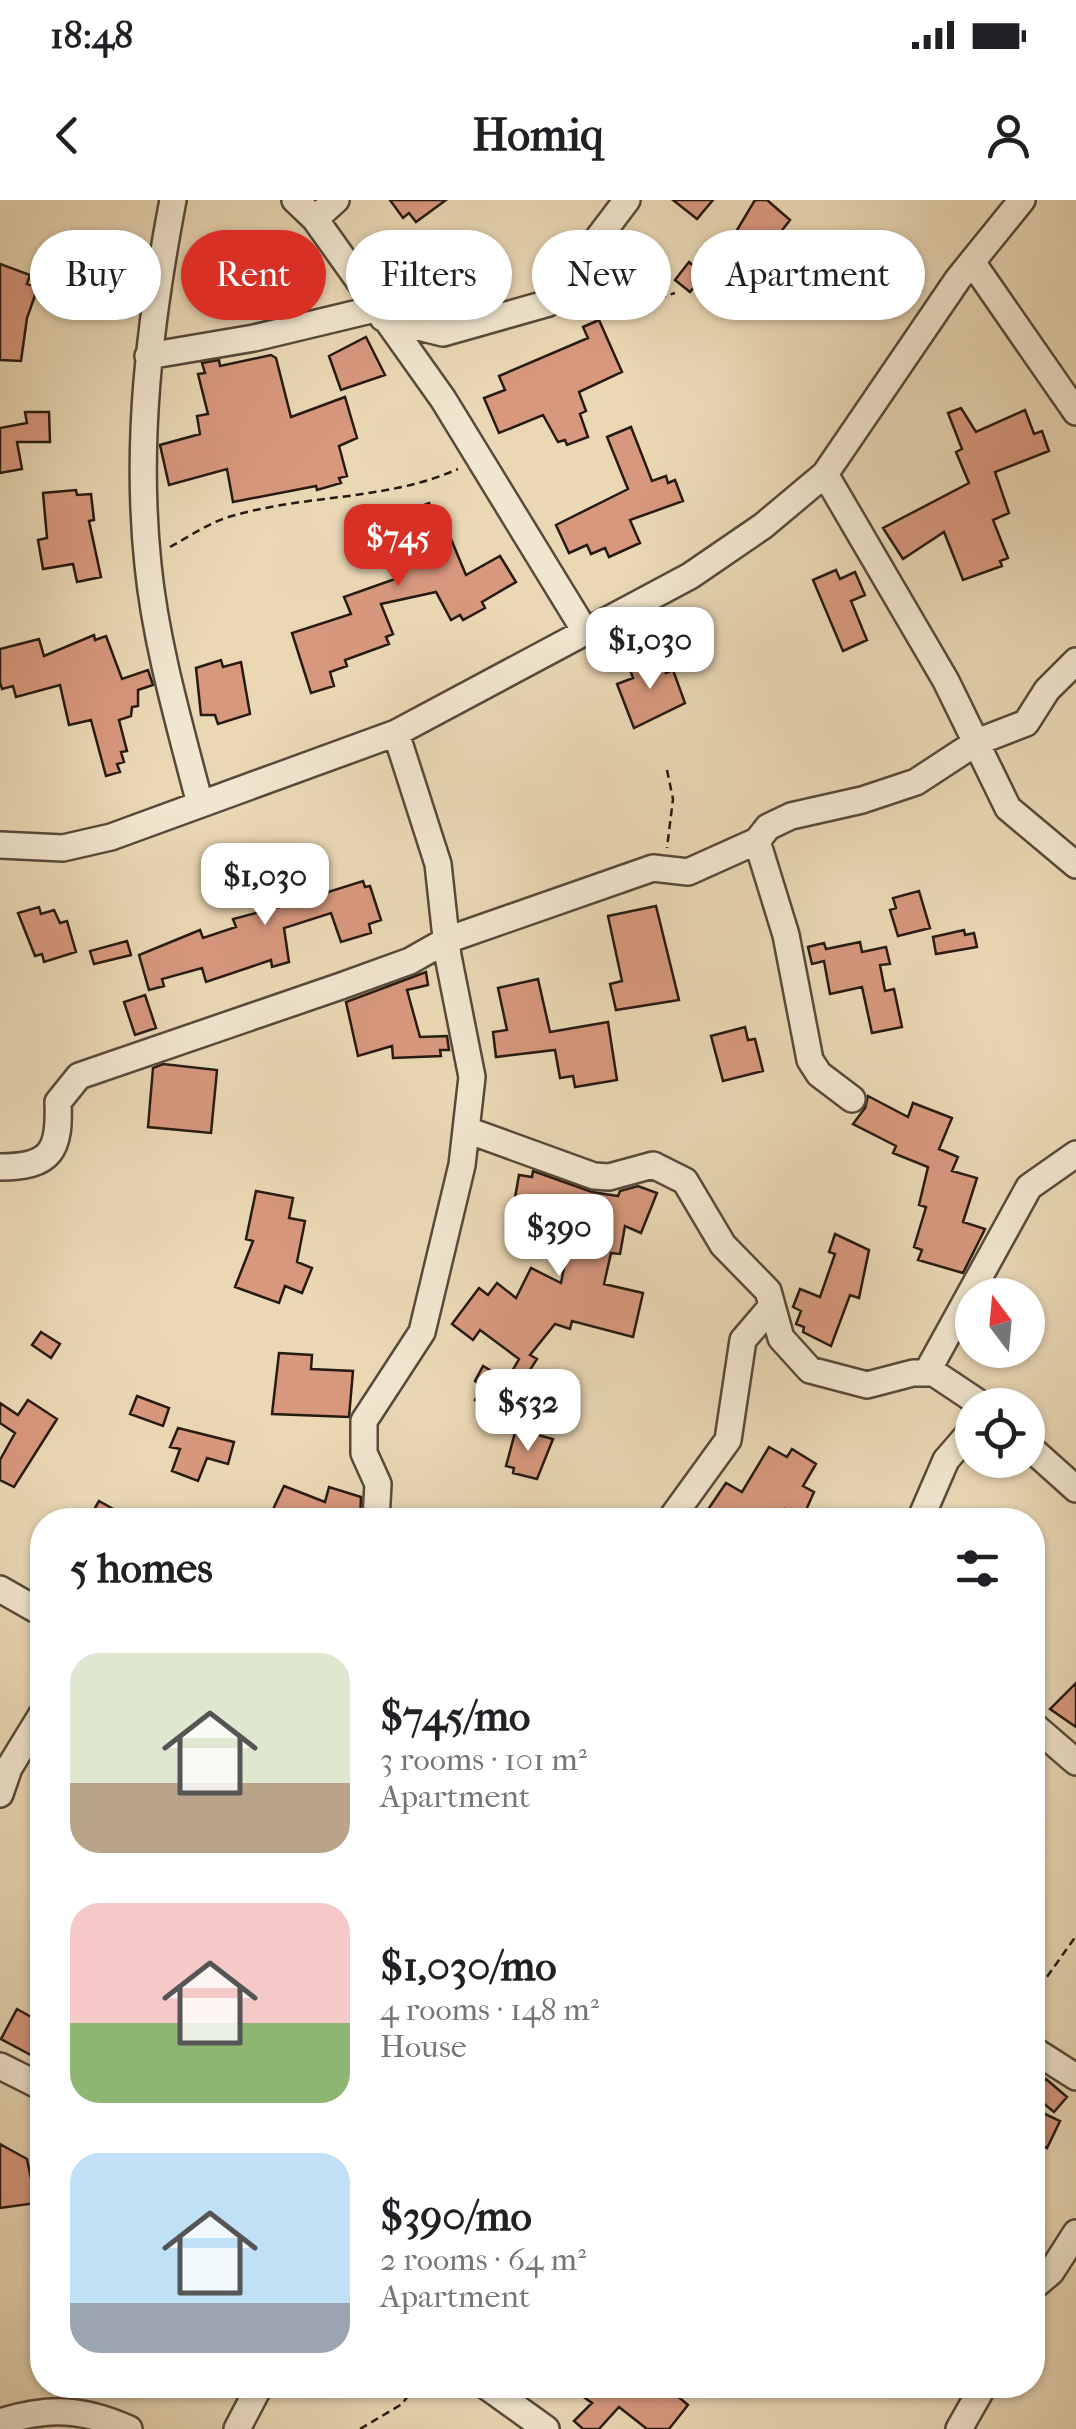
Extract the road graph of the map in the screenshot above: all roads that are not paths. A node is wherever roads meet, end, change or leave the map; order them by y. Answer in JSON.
{"nodes":[{"id":1,"x":173,"y":200,"type":"edge"},
{"id":2,"x":295,"y":200,"type":"edge"},
{"id":3,"x":336,"y":200,"type":"edge"},
{"id":4,"x":628,"y":200,"type":"edge"},
{"id":5,"x":1022,"y":200,"type":"edge"},
{"id":6,"x":316,"y":220,"type":"junction"},
{"id":7,"x":346,"y":265,"type":"edge"},
{"id":8,"x":964,"y":272,"type":"junction"},
{"id":9,"x":512,"y":314,"type":"edge"},
{"id":10,"x":348,"y":320,"type":"edge"},
{"id":11,"x":384,"y":320,"type":"edge"},
{"id":12,"x":399,"y":320,"type":"edge"},
{"id":13,"x":490,"y":320,"type":"edge"},
{"id":14,"x":148,"y":356,"type":"junction"},
{"id":15,"x":1076,"y":412,"type":"edge"},
{"id":16,"x":825,"y":474,"type":"junction"},
{"id":17,"x":585,"y":631,"type":"junction"},
{"id":18,"x":1076,"y":661,"type":"edge"},
{"id":19,"x":396,"y":733,"type":"junction"},
{"id":20,"x":977,"y":742,"type":"junction"},
{"id":21,"x":200,"y":804,"type":"junction"},
{"id":22,"x":756,"y":841,"type":"junction"},
{"id":23,"x":0,"y":845,"type":"edge"},
{"id":24,"x":1076,"y":865,"type":"edge"},
{"id":25,"x":448,"y":940,"type":"junction"},
{"id":26,"x":852,"y":1099,"type":"dead end"},
{"id":27,"x":467,"y":1130,"type":"junction"},
{"id":28,"x":1076,"y":1154,"type":"edge"},
{"id":29,"x":0,"y":1167,"type":"edge"},
{"id":30,"x":772,"y":1306,"type":"junction"},
{"id":31,"x":927,"y":1372,"type":"junction"},
{"id":32,"x":961,"y":1388,"type":"edge"},
{"id":33,"x":955,"y":1450,"type":"edge"},
{"id":34,"x":1045,"y":1461,"type":"edge"},
{"id":35,"x":1076,"y":1489,"type":"edge"},
{"id":36,"x":377,"y":1508,"type":"edge"},
{"id":37,"x":679,"y":1508,"type":"edge"},
{"id":38,"x":925,"y":1508,"type":"edge"},
{"id":39,"x":0,"y":1589,"type":"edge"},
{"id":40,"x":30,"y":1605,"type":"edge"},
{"id":41,"x":30,"y":1734,"type":"edge"},
{"id":42,"x":1045,"y":1735,"type":"edge"},
{"id":43,"x":1076,"y":1762,"type":"edge"},
{"id":44,"x":0,"y":1794,"type":"edge"},
{"id":45,"x":1045,"y":2057,"type":"edge"},
{"id":46,"x":0,"y":2066,"type":"edge"},
{"id":47,"x":1076,"y":2077,"type":"edge"},
{"id":48,"x":30,"y":2081,"type":"edge"},
{"id":49,"x":1076,"y":2232,"type":"edge"},
{"id":50,"x":1045,"y":2276,"type":"edge"},
{"id":51,"x":253,"y":2398,"type":"edge"},
{"id":52,"x":504,"y":2398,"type":"edge"},
{"id":53,"x":976,"y":2398,"type":"edge"},
{"id":54,"x":0,"y":2422,"type":"edge"},
{"id":55,"x":128,"y":2429,"type":"edge"},
{"id":56,"x":237,"y":2429,"type":"edge"},
{"id":57,"x":546,"y":2429,"type":"edge"},
{"id":58,"x":958,"y":2429,"type":"edge"}],
"edges":[{"from":1,"to":14,"type":"street"},
{"from":2,"to":6,"type":"street"},
{"from":3,"to":6,"type":"street"},
{"from":4,"to":9,"type":"street"},
{"from":5,"to":8,"type":"street"},
{"from":6,"to":7,"type":"street"},
{"from":8,"to":15,"type":"street"},
{"from":8,"to":16,"type":"street"},
{"from":10,"to":14,"type":"street"},
{"from":11,"to":17,"type":"street"},
{"from":12,"to":13,"type":"street"},
{"from":14,"to":21,"type":"street"},
{"from":16,"to":17,"type":"street"},
{"from":16,"to":20,"type":"street"},
{"from":17,"to":19,"type":"street"},
{"from":18,"to":20,"type":"street"},
{"from":19,"to":21,"type":"street"},
{"from":19,"to":25,"type":"street"},
{"from":20,"to":22,"type":"street"},
{"from":20,"to":24,"type":"street"},
{"from":21,"to":23,"type":"street"},
{"from":22,"to":25,"type":"street"},
{"from":22,"to":26,"type":"street"},
{"from":25,"to":27,"type":"street"},
{"from":25,"to":29,"type":"street"},
{"from":27,"to":30,"type":"street"},
{"from":27,"to":36,"type":"street"},
{"from":28,"to":31,"type":"street"},
{"from":30,"to":31,"type":"street"},
{"from":30,"to":37,"type":"street"},
{"from":31,"to":32,"type":"street"},
{"from":33,"to":38,"type":"street"},
{"from":34,"to":35,"type":"street"},
{"from":39,"to":40,"type":"street"},
{"from":41,"to":44,"type":"street"},
{"from":42,"to":43,"type":"street"},
{"from":45,"to":47,"type":"street"},
{"from":46,"to":48,"type":"street"},
{"from":49,"to":50,"type":"street"},
{"from":51,"to":56,"type":"street"},
{"from":52,"to":57,"type":"street"},
{"from":53,"to":58,"type":"street"},
{"from":54,"to":55,"type":"street"}]}
